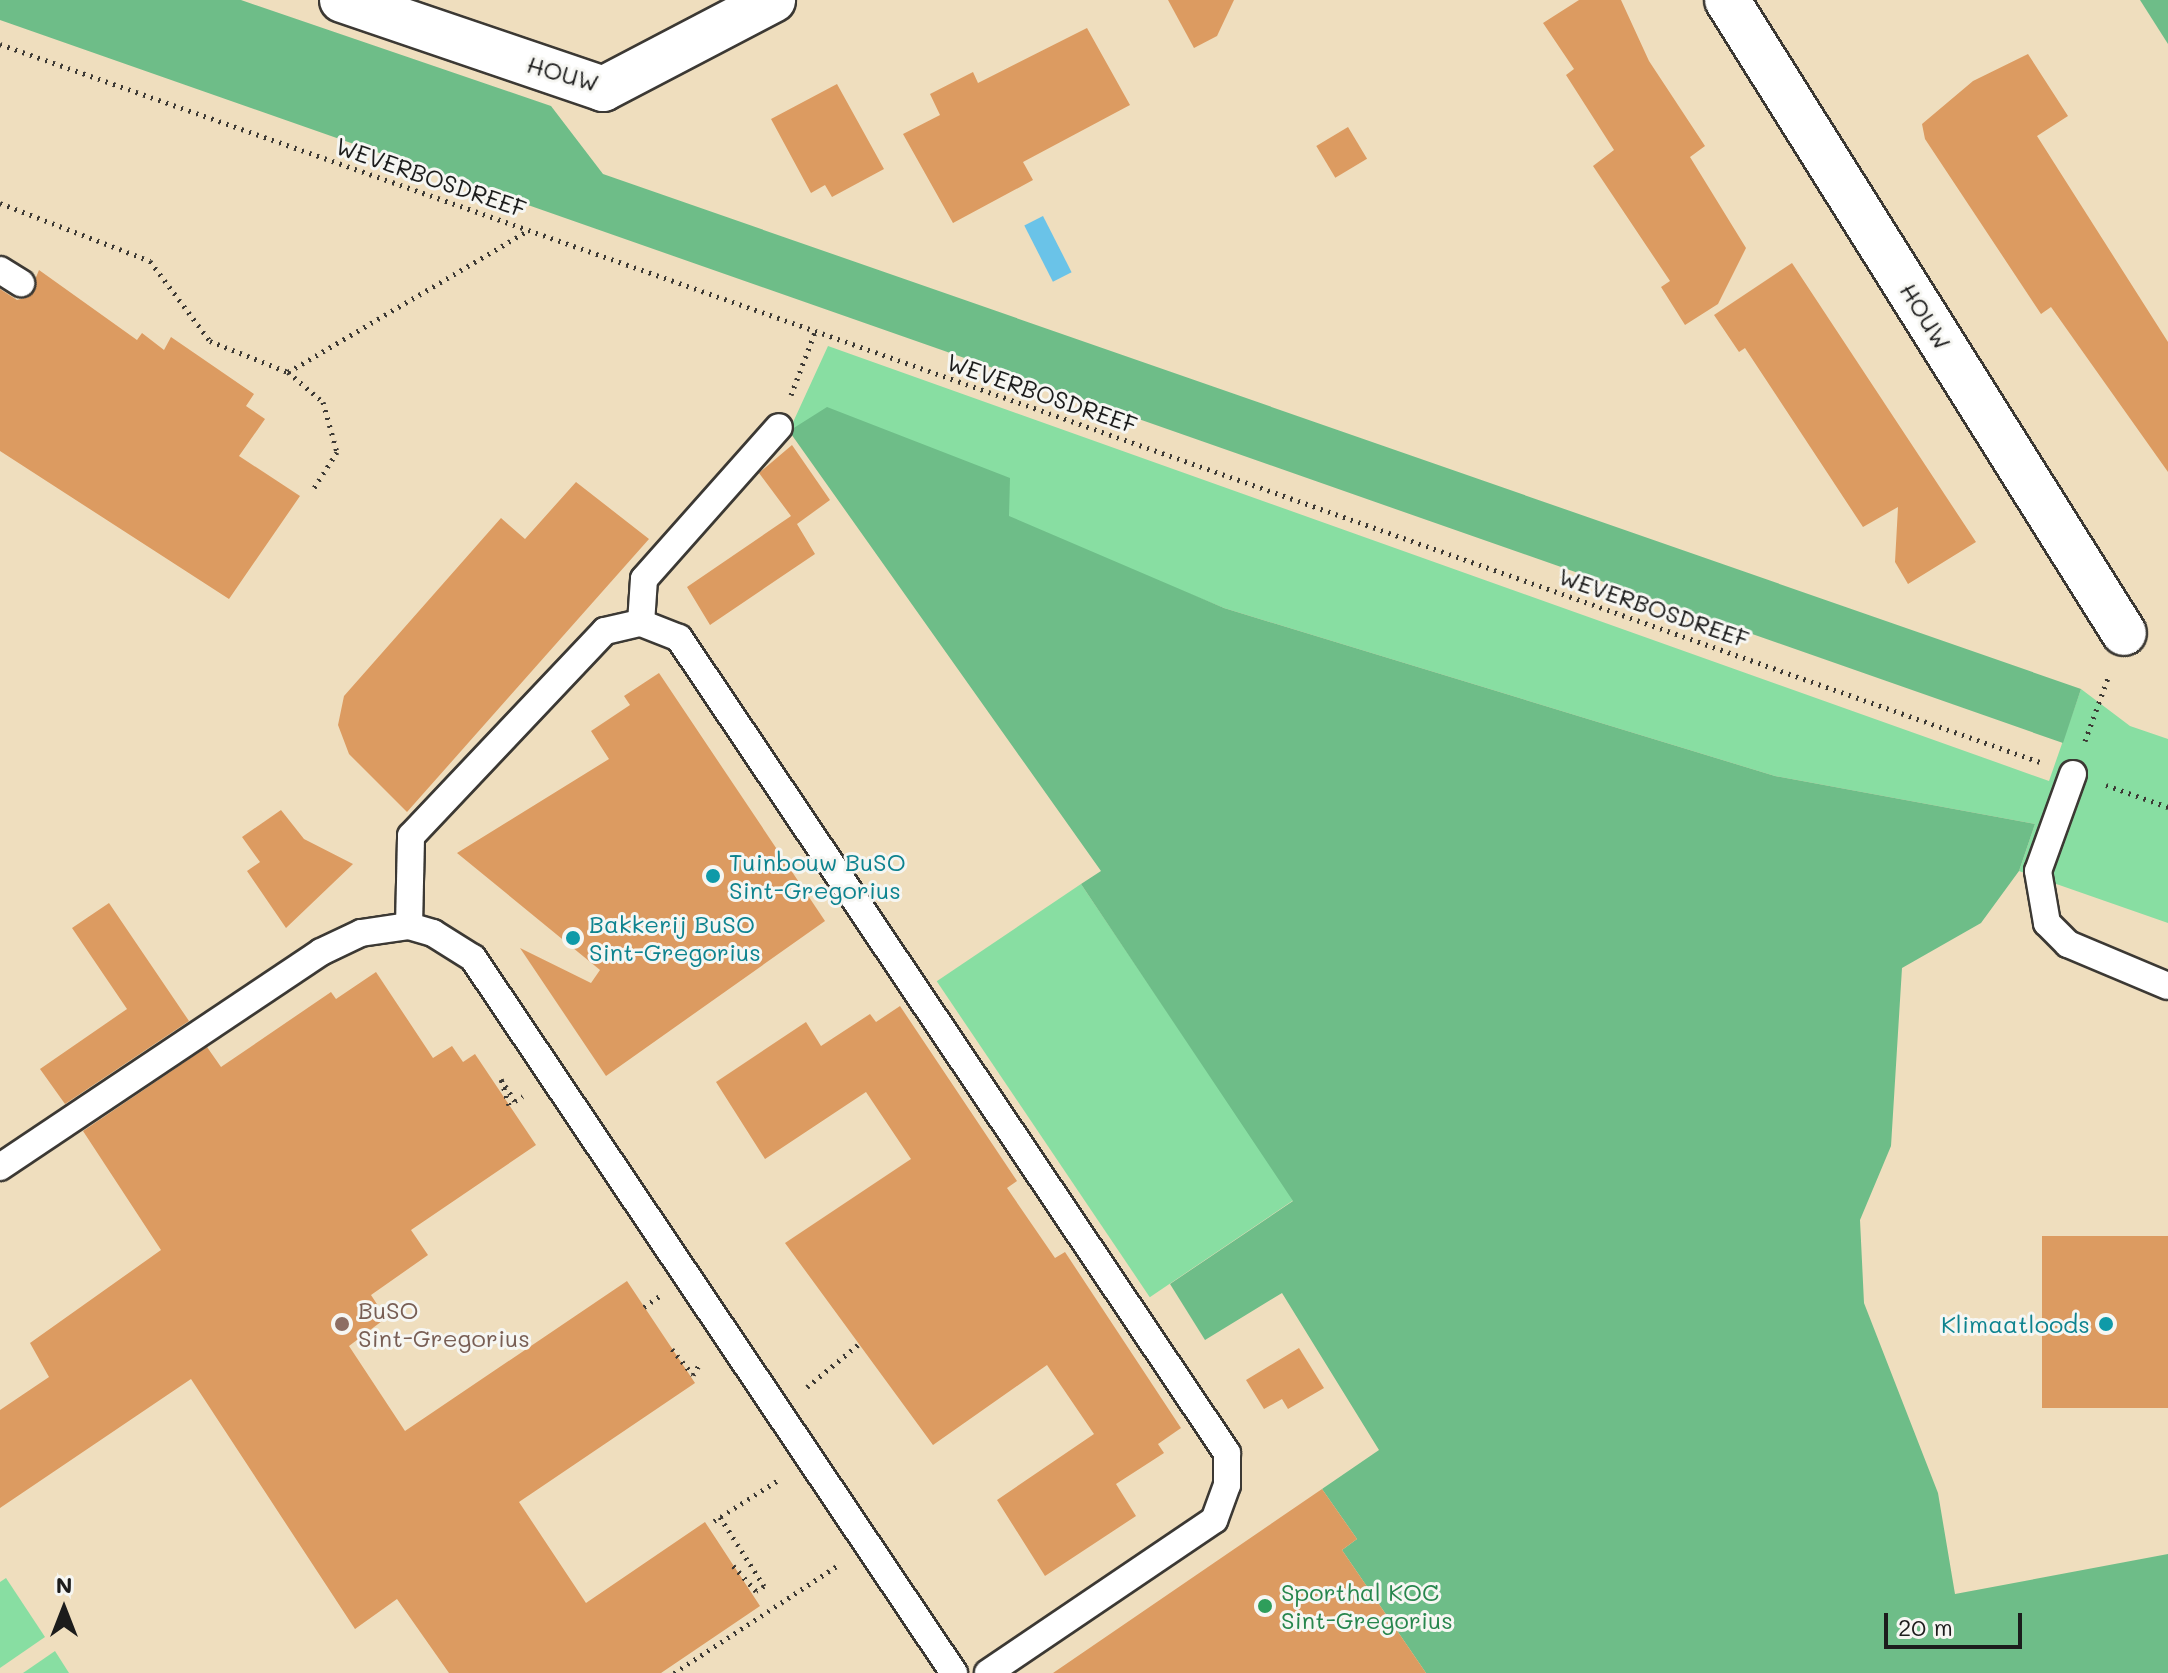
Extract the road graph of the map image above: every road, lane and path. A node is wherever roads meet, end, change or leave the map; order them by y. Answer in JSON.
{"nodes":[{"id":1,"x":342,"y":0,"type":"edge"},
{"id":2,"x":773,"y":0,"type":"edge"},
{"id":3,"x":1727,"y":0,"type":"edge"},
{"id":4,"x":0,"y":44,"type":"edge"},
{"id":5,"x":0,"y":203,"type":"edge"},
{"id":6,"x":528,"y":230,"type":"junction"},
{"id":7,"x":815,"y":332,"type":"junction"},
{"id":8,"x":288,"y":372,"type":"junction"},
{"id":9,"x":779,"y":427,"type":"joint"},
{"id":10,"x":314,"y":488,"type":"dead end"},
{"id":11,"x":641,"y":623,"type":"junction"},
{"id":12,"x":2124,"y":633,"type":"joint"},
{"id":13,"x":2073,"y":774,"type":"junction"},
{"id":14,"x":2168,"y":807,"type":"edge"},
{"id":15,"x":409,"y":926,"type":"junction"},
{"id":16,"x":2168,"y":986,"type":"edge"},
{"id":17,"x":0,"y":1167,"type":"edge"},
{"id":18,"x":351,"y":1324,"type":"dead end"},
{"id":19,"x":340,"y":1332,"type":"dead end"},
{"id":20,"x":859,"y":1344,"type":"dead end"},
{"id":21,"x":672,"y":1349,"type":"dead end"},
{"id":22,"x":694,"y":1358,"type":"dead end"},
{"id":23,"x":778,"y":1411,"type":"junction"},
{"id":24,"x":787,"y":1475,"type":"dead end"},
{"id":25,"x":844,"y":1561,"type":"dead end"},
{"id":26,"x":732,"y":1564,"type":"dead end"},
{"id":27,"x":674,"y":1673,"type":"edge"},
{"id":28,"x":954,"y":1673,"type":"edge"},
{"id":29,"x":988,"y":1673,"type":"edge"}],
"edges":[{"from":1,"to":2,"type":"street","name":"HOUW"},
{"from":3,"to":12,"type":"street","name":"HOUW"},
{"from":4,"to":6,"type":"path","name":"WEVERBOSDREEF"},
{"from":5,"to":8,"type":"path"},
{"from":6,"to":7,"type":"path","name":"WEVERBOSDREEF"},
{"from":6,"to":8,"type":"path"},
{"from":7,"to":9,"type":"path"},
{"from":7,"to":13,"type":"path","name":"WEVERBOSDREEF"},
{"from":8,"to":10,"type":"path"},
{"from":9,"to":11,"type":"lane"},
{"from":11,"to":15,"type":"lane"},
{"from":11,"to":29,"type":"lane"},
{"from":12,"to":13,"type":"path"},
{"from":13,"to":14,"type":"path","name":"WEVERBOSDREEF"},
{"from":13,"to":16,"type":"lane"},
{"from":15,"to":17,"type":"lane"},
{"from":15,"to":23,"type":"lane"},
{"from":18,"to":19,"type":"path"},
{"from":20,"to":23,"type":"path"},
{"from":21,"to":22,"type":"path"},
{"from":23,"to":28,"type":"lane"},
{"from":24,"to":26,"type":"path"},
{"from":25,"to":27,"type":"path"}]}
